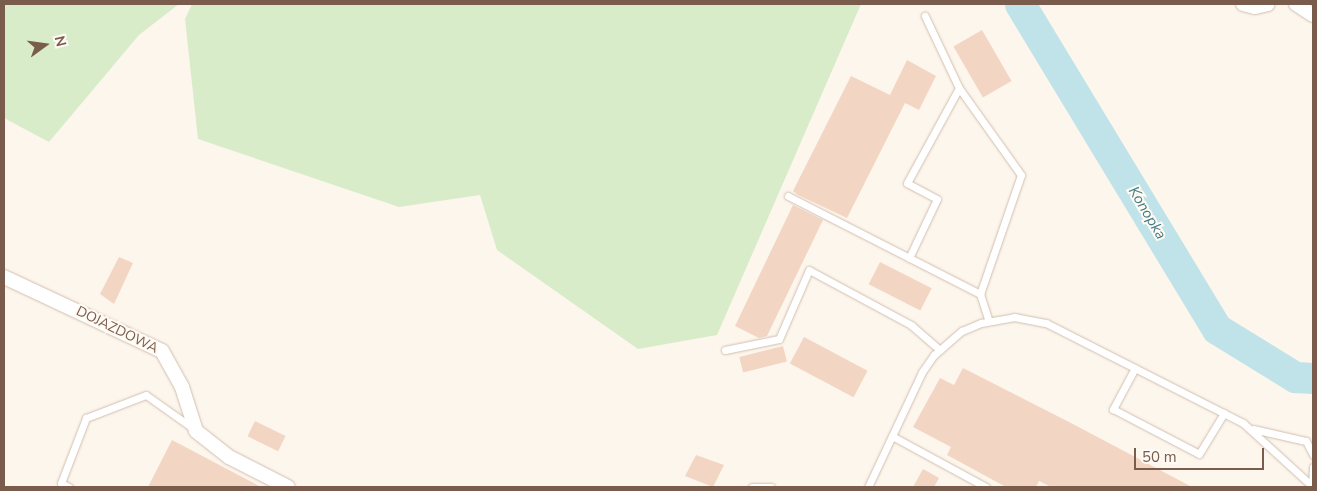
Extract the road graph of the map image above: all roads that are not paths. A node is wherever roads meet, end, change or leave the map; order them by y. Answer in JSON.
{"nodes":[{"id":1,"x":1243,"y":4,"type":"edge"},
{"id":2,"x":1268,"y":4,"type":"edge"},
{"id":3,"x":1296,"y":4,"type":"edge"},
{"id":4,"x":1313,"y":4,"type":"edge"},
{"id":5,"x":1313,"y":9,"type":"edge"},
{"id":6,"x":1313,"y":15,"type":"edge"},
{"id":7,"x":925,"y":16,"type":"dead end"},
{"id":8,"x":959,"y":88,"type":"junction"},
{"id":9,"x":788,"y":196,"type":"dead end"},
{"id":10,"x":909,"y":258,"type":"junction"},
{"id":11,"x":4,"y":277,"type":"edge"},
{"id":12,"x":980,"y":294,"type":"junction"},
{"id":13,"x":989,"y":321,"type":"junction"},
{"id":14,"x":724,"y":350,"type":"dead end"},
{"id":15,"x":940,"y":350,"type":"junction"},
{"id":16,"x":1135,"y":368,"type":"junction"},
{"id":17,"x":1224,"y":413,"type":"junction"},
{"id":18,"x":1250,"y":428,"type":"junction"},
{"id":19,"x":196,"y":431,"type":"junction"},
{"id":20,"x":892,"y":436,"type":"junction"},
{"id":21,"x":1313,"y":455,"type":"edge"},
{"id":22,"x":1313,"y":467,"type":"edge"},
{"id":23,"x":69,"y":487,"type":"edge"},
{"id":24,"x":288,"y":487,"type":"edge"},
{"id":25,"x":752,"y":487,"type":"edge"},
{"id":26,"x":771,"y":487,"type":"edge"},
{"id":27,"x":868,"y":487,"type":"edge"},
{"id":28,"x":986,"y":487,"type":"edge"},
{"id":29,"x":1313,"y":487,"type":"edge"}],
"edges":[{"from":1,"to":2,"type":"street"},
{"from":3,"to":6,"type":"street"},
{"from":4,"to":5,"type":"lane"},
{"from":7,"to":8,"type":"lane"},
{"from":8,"to":10,"type":"lane"},
{"from":8,"to":12,"type":"lane"},
{"from":9,"to":10,"type":"lane"},
{"from":10,"to":12,"type":"lane"},
{"from":11,"to":19,"type":"street","name":"DOJAZDOWA"},
{"from":12,"to":13,"type":"lane"},
{"from":13,"to":15,"type":"lane"},
{"from":13,"to":16,"type":"lane"},
{"from":14,"to":15,"type":"lane"},
{"from":15,"to":20,"type":"lane"},
{"from":16,"to":17,"type":"lane"},
{"from":16,"to":17,"type":"lane"},
{"from":17,"to":18,"type":"lane"},
{"from":18,"to":21,"type":"lane"},
{"from":18,"to":29,"type":"lane"},
{"from":19,"to":23,"type":"lane"},
{"from":19,"to":24,"type":"street"},
{"from":20,"to":27,"type":"lane"},
{"from":20,"to":28,"type":"lane"},
{"from":22,"to":29,"type":"lane"},
{"from":25,"to":26,"type":"lane"}]}
